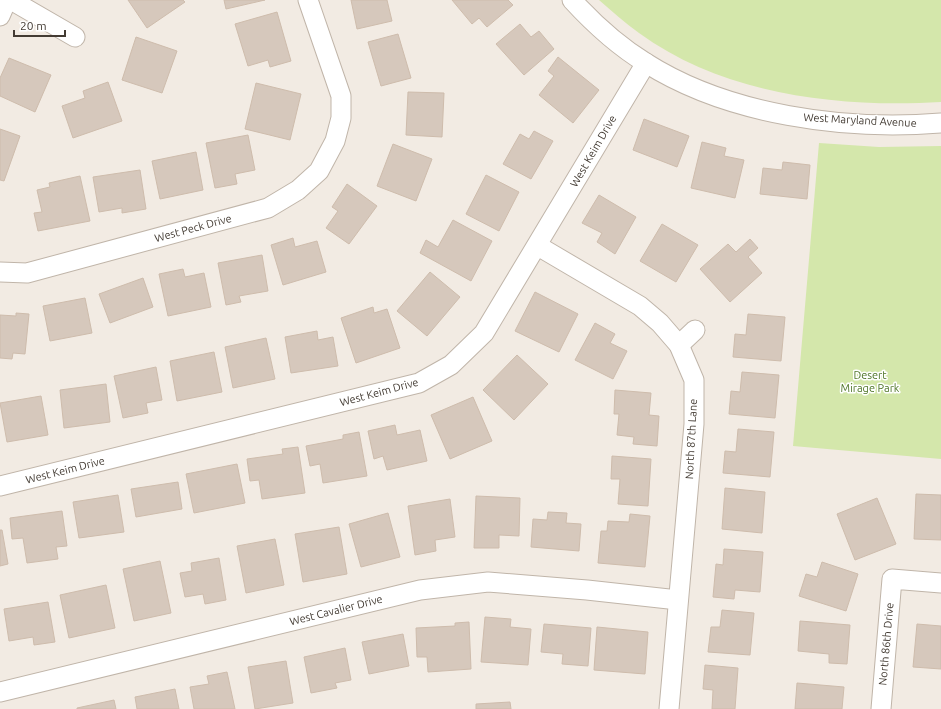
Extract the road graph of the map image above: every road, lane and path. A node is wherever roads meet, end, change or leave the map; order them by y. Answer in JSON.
{"nodes":[{"id":1,"x":7,"y":0,"type":"edge"},
{"id":2,"x":12,"y":0,"type":"edge"},
{"id":3,"x":308,"y":0,"type":"edge"},
{"id":4,"x":572,"y":0,"type":"edge"},
{"id":5,"x":0,"y":16,"type":"edge"},
{"id":6,"x":74,"y":37,"type":"dead end"},
{"id":7,"x":646,"y":63,"type":"junction"},
{"id":8,"x":941,"y":123,"type":"edge"},
{"id":9,"x":538,"y":246,"type":"junction"},
{"id":10,"x":0,"y":272,"type":"edge"},
{"id":11,"x":695,"y":330,"type":"dead end"},
{"id":12,"x":679,"y":345,"type":"junction"},
{"id":13,"x":0,"y":486,"type":"edge"},
{"id":14,"x":941,"y":583,"type":"edge"},
{"id":15,"x":678,"y":600,"type":"junction"},
{"id":16,"x":0,"y":692,"type":"edge"},
{"id":17,"x":669,"y":709,"type":"edge"},
{"id":18,"x":881,"y":709,"type":"edge"}],
"edges":[{"from":1,"to":5,"type":"street"},
{"from":2,"to":6,"type":"street"},
{"from":3,"to":10,"type":"street","name":"West Peck Drive"},
{"from":4,"to":7,"type":"street","name":"West Maryland Avenue"},
{"from":7,"to":8,"type":"street","name":"West Maryland Avenue"},
{"from":7,"to":9,"type":"street","name":"West Keim Drive"},
{"from":9,"to":12,"type":"street","name":"North 87th Lane"},
{"from":9,"to":13,"type":"street","name":"West Keim Drive"},
{"from":11,"to":12,"type":"street"},
{"from":12,"to":15,"type":"street","name":"North 87th Lane"},
{"from":14,"to":18,"type":"street","name":"North 86th Drive"},
{"from":15,"to":16,"type":"street","name":"West Cavalier Drive"},
{"from":15,"to":17,"type":"street","name":"North 87th Lane"}]}
